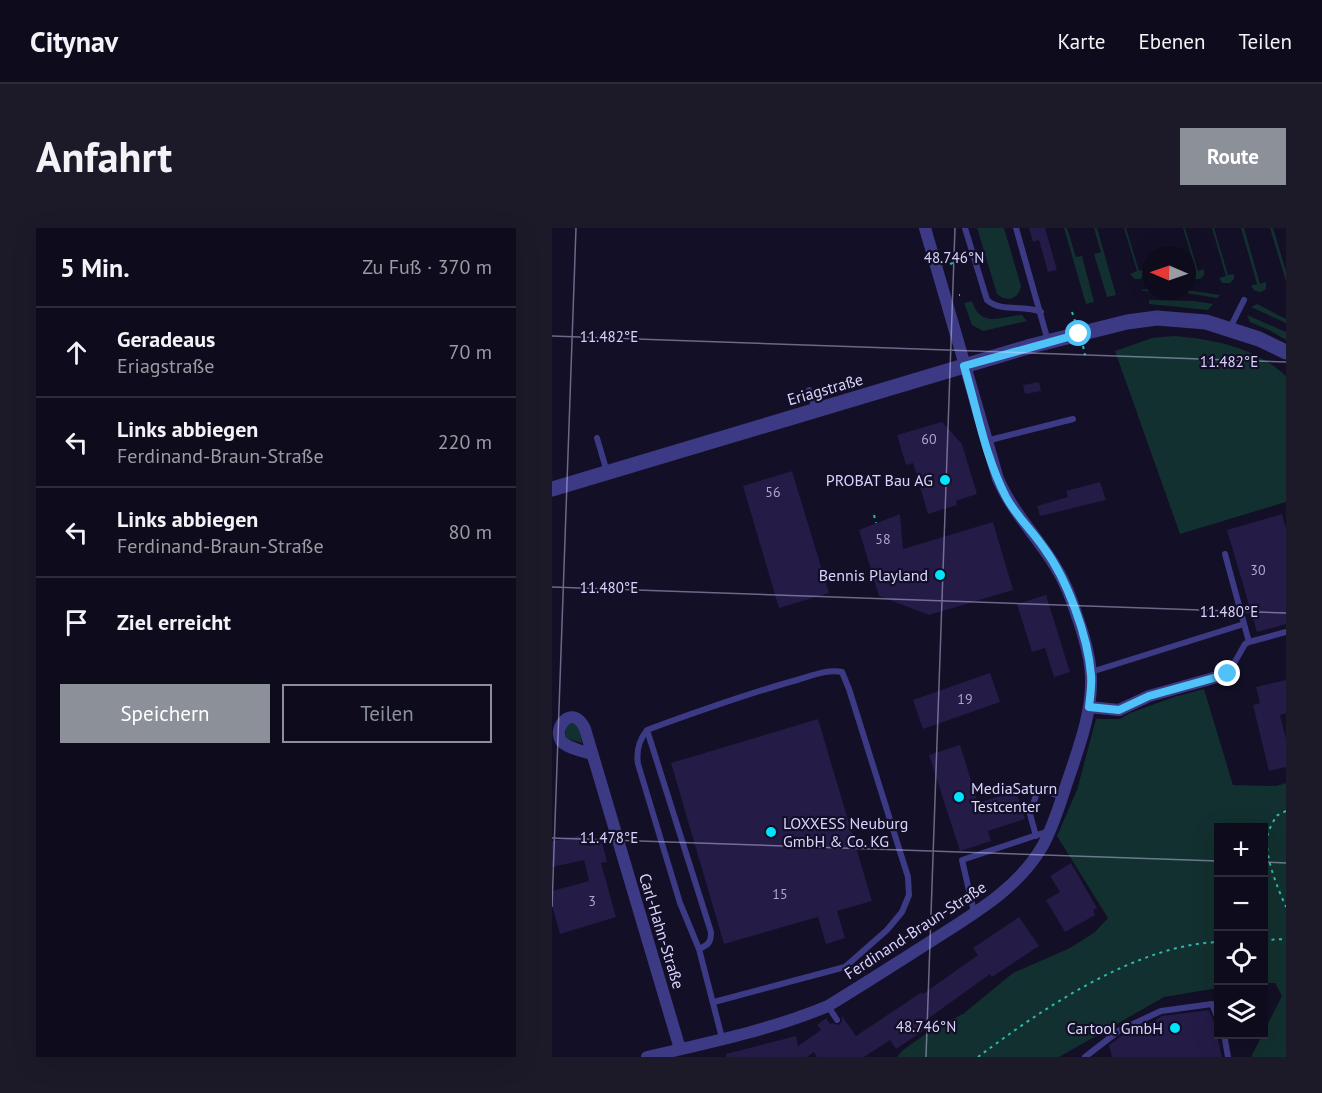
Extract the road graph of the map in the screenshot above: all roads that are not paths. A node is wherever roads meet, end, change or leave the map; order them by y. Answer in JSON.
{"nodes":[{"id":1,"x":924,"y":228,"type":"edge"},
{"id":2,"x":965,"y":228,"type":"edge"},
{"id":3,"x":1016,"y":228,"type":"edge"},
{"id":4,"x":1244,"y":300,"type":"dead end"},
{"id":5,"x":1041,"y":312,"type":"junction"},
{"id":6,"x":1230,"y":328,"type":"junction"},
{"id":7,"x":1048,"y":341,"type":"junction"},
{"id":8,"x":1286,"y":352,"type":"edge"},
{"id":9,"x":964,"y":366,"type":"junction"},
{"id":10,"x":810,"y":390,"type":"dead end"},
{"id":11,"x":815,"y":411,"type":"junction"},
{"id":12,"x":1073,"y":419,"type":"dead end"},
{"id":13,"x":597,"y":438,"type":"dead end"},
{"id":14,"x":985,"y":441,"type":"junction"},
{"id":15,"x":607,"y":472,"type":"junction"},
{"id":16,"x":552,"y":489,"type":"edge"},
{"id":17,"x":1225,"y":554,"type":"dead end"},
{"id":18,"x":1244,"y":624,"type":"junction"},
{"id":19,"x":1286,"y":632,"type":"edge"},
{"id":20,"x":1249,"y":642,"type":"junction"},
{"id":21,"x":1091,"y":672,"type":"junction"},
{"id":22,"x":1228,"y":674,"type":"joint"},
{"id":23,"x":1089,"y":707,"type":"junction"},
{"id":24,"x":647,"y":730,"type":"junction"},
{"id":25,"x":591,"y":754,"type":"dead end"},
{"id":26,"x":1062,"y":797,"type":"junction"},
{"id":27,"x":1049,"y":831,"type":"junction"},
{"id":28,"x":1036,"y":836,"type":"junction"},
{"id":29,"x":975,"y":913,"type":"junction"},
{"id":30,"x":699,"y":949,"type":"junction"},
{"id":31,"x":714,"y":1002,"type":"junction"},
{"id":32,"x":828,"y":1006,"type":"junction"},
{"id":33,"x":1214,"y":1009,"type":"edge"},
{"id":34,"x":837,"y":1020,"type":"dead end"},
{"id":35,"x":722,"y":1038,"type":"junction"},
{"id":36,"x":1225,"y":1039,"type":"edge"},
{"id":37,"x":682,"y":1053,"type":"edge"},
{"id":38,"x":647,"y":1057,"type":"edge"},
{"id":39,"x":1085,"y":1057,"type":"edge"},
{"id":40,"x":1228,"y":1057,"type":"edge"}],
"edges":[{"from":1,"to":9,"type":"street","name":"Ferdinand-Braun-Straße"},
{"from":2,"to":5,"type":"lane"},
{"from":3,"to":5,"type":"lane"},
{"from":4,"to":6,"type":"lane"},
{"from":5,"to":7,"type":"lane"},
{"from":6,"to":7,"type":"street","name":"Eriagstraße"},
{"from":6,"to":8,"type":"street","name":"Eriagstraße"},
{"from":7,"to":9,"type":"street","name":"Eriagstraße"},
{"from":9,"to":11,"type":"street","name":"Eriagstraße"},
{"from":9,"to":14,"type":"street","name":"Ferdinand-Braun-Straße"},
{"from":10,"to":11,"type":"lane"},
{"from":11,"to":15,"type":"street","name":"Eriagstraße"},
{"from":12,"to":14,"type":"lane"},
{"from":13,"to":15,"type":"lane"},
{"from":14,"to":21,"type":"street","name":"Ferdinand-Braun-Straße"},
{"from":15,"to":16,"type":"street","name":"Eriagstraße"},
{"from":17,"to":18,"type":"lane"},
{"from":18,"to":20,"type":"lane"},
{"from":18,"to":21,"type":"lane"},
{"from":19,"to":20,"type":"lane"},
{"from":20,"to":22,"type":"lane"},
{"from":21,"to":23,"type":"street","name":"Ferdinand-Braun-Straße"},
{"from":22,"to":23,"type":"street"},
{"from":23,"to":26,"type":"street","name":"Ferdinand-Braun-Straße"},
{"from":24,"to":30,"type":"lane"},
{"from":24,"to":30,"type":"lane"},
{"from":24,"to":31,"type":"lane"},
{"from":25,"to":37,"type":"street","name":"Carl-Hahn-Straße"},
{"from":26,"to":27,"type":"street","name":"Ferdinand-Braun-Straße"},
{"from":26,"to":28,"type":"lane"},
{"from":27,"to":28,"type":"lane"},
{"from":27,"to":29,"type":"street","name":"Ferdinand-Braun-Straße"},
{"from":28,"to":29,"type":"lane"},
{"from":29,"to":32,"type":"street","name":"Ferdinand-Braun-Straße"},
{"from":30,"to":31,"type":"lane"},
{"from":31,"to":35,"type":"lane"},
{"from":32,"to":34,"type":"lane"},
{"from":32,"to":35,"type":"street","name":"Ferdinand-Braun-Straße"},
{"from":33,"to":39,"type":"lane"},
{"from":35,"to":37,"type":"street","name":"Ferdinand-Braun-Straße"},
{"from":36,"to":40,"type":"lane"},
{"from":37,"to":38,"type":"street","name":"Ferdinand-Braun-Straße"}]}
